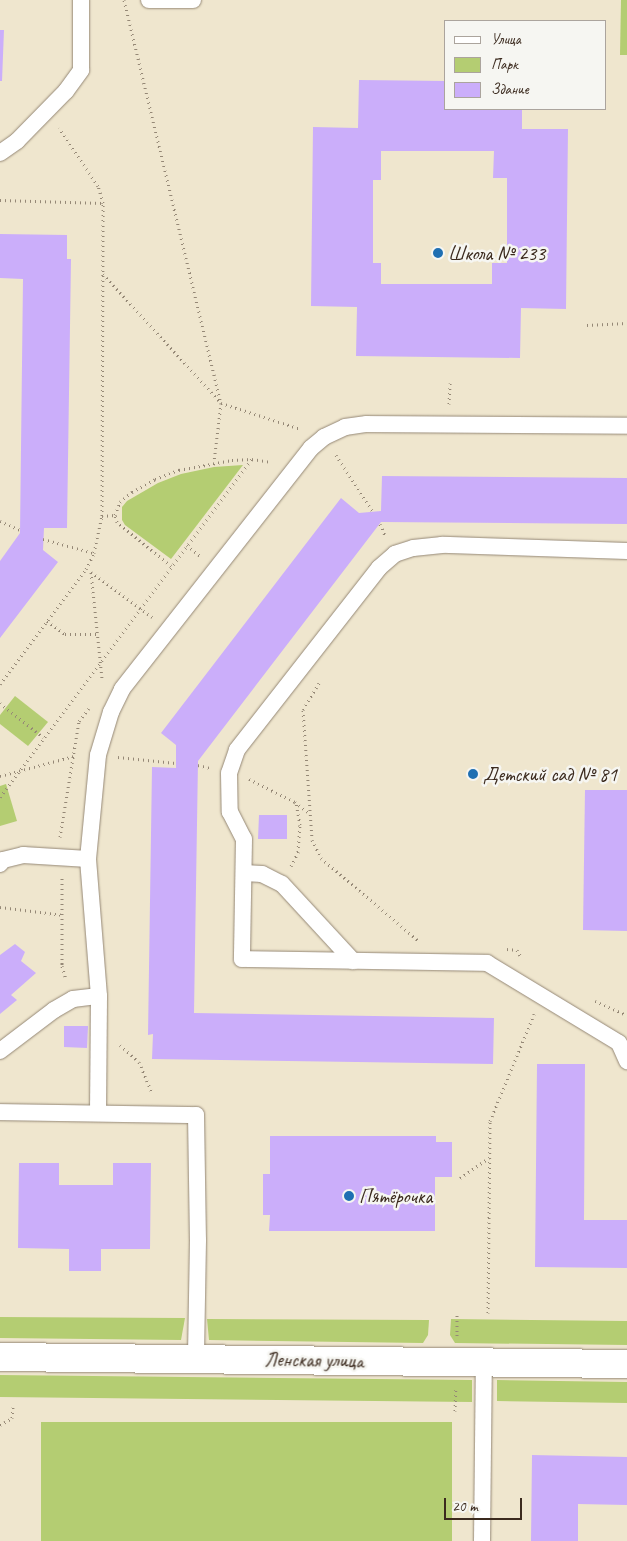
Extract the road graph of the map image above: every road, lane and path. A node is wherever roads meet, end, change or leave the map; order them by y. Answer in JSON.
{"nodes":[{"id":1,"x":80,"y":0,"type":"edge"},
{"id":2,"x":124,"y":0,"type":"edge"},
{"id":3,"x":149,"y":0,"type":"edge"},
{"id":4,"x":192,"y":0,"type":"edge"},
{"id":5,"x":46,"y":111,"type":"junction"},
{"id":6,"x":0,"y":153,"type":"edge"},
{"id":7,"x":0,"y":200,"type":"edge"},
{"id":8,"x":103,"y":203,"type":"junction"},
{"id":9,"x":102,"y":274,"type":"junction"},
{"id":10,"x":627,"y":323,"type":"edge"},
{"id":11,"x":587,"y":325,"type":"dead end"},
{"id":12,"x":221,"y":402,"type":"junction"},
{"id":13,"x":627,"y":426,"type":"edge"},
{"id":14,"x":324,"y":437,"type":"junction"},
{"id":15,"x":252,"y":459,"type":"junction"},
{"id":16,"x":214,"y":462,"type":"junction"},
{"id":17,"x":294,"y":470,"type":"junction"},
{"id":18,"x":373,"y":512,"type":"dead end"},
{"id":19,"x":115,"y":515,"type":"junction"},
{"id":20,"x":102,"y":516,"type":"junction"},
{"id":21,"x":0,"y":521,"type":"edge"},
{"id":22,"x":20,"y":530,"type":"dead end"},
{"id":23,"x":43,"y":539,"type":"dead end"},
{"id":24,"x":627,"y":551,"type":"edge"},
{"id":25,"x":94,"y":553,"type":"junction"},
{"id":26,"x":171,"y":566,"type":"junction"},
{"id":27,"x":86,"y":569,"type":"junction"},
{"id":28,"x":91,"y":572,"type":"junction"},
{"id":29,"x":140,"y":608,"type":"junction"},
{"id":30,"x":47,"y":620,"type":"junction"},
{"id":31,"x":169,"y":629,"type":"junction"},
{"id":32,"x":98,"y":634,"type":"junction"},
{"id":33,"x":101,"y":660,"type":"junction"},
{"id":34,"x":323,"y":676,"type":"dead end"},
{"id":35,"x":0,"y":684,"type":"edge"},
{"id":36,"x":0,"y":704,"type":"edge"},
{"id":37,"x":111,"y":712,"type":"junction"},
{"id":38,"x":43,"y":737,"type":"junction"},
{"id":39,"x":98,"y":756,"type":"junction"},
{"id":40,"x":176,"y":763,"type":"dead end"},
{"id":41,"x":18,"y":771,"type":"junction"},
{"id":42,"x":229,"y":773,"type":"junction"},
{"id":43,"x":0,"y":776,"type":"edge"},
{"id":44,"x":0,"y":797,"type":"edge"},
{"id":45,"x":295,"y":802,"type":"junction"},
{"id":46,"x":308,"y":812,"type":"junction"},
{"id":47,"x":88,"y":859,"type":"junction"},
{"id":48,"x":0,"y":864,"type":"edge"},
{"id":49,"x":244,"y":873,"type":"junction"},
{"id":50,"x":282,"y":884,"type":"junction"},
{"id":51,"x":0,"y":907,"type":"edge"},
{"id":52,"x":63,"y":915,"type":"dead end"},
{"id":53,"x":422,"y":942,"type":"dead end"},
{"id":54,"x":353,"y":961,"type":"junction"},
{"id":55,"x":541,"y":995,"type":"junction"},
{"id":56,"x":99,"y":996,"type":"junction"},
{"id":57,"x":99,"y":1026,"type":"junction"},
{"id":58,"x":0,"y":1051,"type":"edge"},
{"id":59,"x":627,"y":1062,"type":"edge"},
{"id":60,"x":0,"y":1112,"type":"edge"},
{"id":61,"x":98,"y":1112,"type":"junction"},
{"id":62,"x":162,"y":1114,"type":"junction"},
{"id":63,"x":490,"y":1158,"type":"junction"},
{"id":64,"x":460,"y":1178,"type":"dead end"},
{"id":65,"x":488,"y":1313,"type":"dead end"},
{"id":66,"x":0,"y":1357,"type":"edge"},
{"id":67,"x":196,"y":1359,"type":"junction"},
{"id":68,"x":484,"y":1362,"type":"junction"},
{"id":69,"x":627,"y":1364,"type":"edge"},
{"id":70,"x":13,"y":1407,"type":"dead end"},
{"id":71,"x":0,"y":1425,"type":"edge"},
{"id":72,"x":482,"y":1541,"type":"edge"}],
"edges":[{"from":1,"to":5,"type":"lane"},
{"from":2,"to":12,"type":"path"},
{"from":3,"to":4,"type":"lane"},
{"from":5,"to":6,"type":"lane"},
{"from":5,"to":8,"type":"path"},
{"from":7,"to":8,"type":"path"},
{"from":8,"to":9,"type":"path"},
{"from":9,"to":12,"type":"path"},
{"from":9,"to":20,"type":"path"},
{"from":10,"to":11,"type":"path"},
{"from":12,"to":14,"type":"path"},
{"from":12,"to":16,"type":"path"},
{"from":13,"to":14,"type":"lane"},
{"from":14,"to":17,"type":"lane"},
{"from":14,"to":18,"type":"path"},
{"from":15,"to":16,"type":"path"},
{"from":15,"to":17,"type":"path"},
{"from":15,"to":26,"type":"path"},
{"from":16,"to":19,"type":"path"},
{"from":17,"to":31,"type":"lane"},
{"from":19,"to":20,"type":"path"},
{"from":19,"to":26,"type":"path"},
{"from":20,"to":25,"type":"path"},
{"from":21,"to":22,"type":"path"},
{"from":23,"to":25,"type":"path"},
{"from":24,"to":42,"type":"lane"},
{"from":25,"to":27,"type":"path"},
{"from":26,"to":29,"type":"path"},
{"from":27,"to":28,"type":"path"},
{"from":27,"to":30,"type":"path"},
{"from":28,"to":29,"type":"path"},
{"from":28,"to":32,"type":"path"},
{"from":29,"to":31,"type":"path"},
{"from":29,"to":33,"type":"path"},
{"from":30,"to":32,"type":"path"},
{"from":30,"to":35,"type":"path"},
{"from":31,"to":37,"type":"lane"},
{"from":32,"to":33,"type":"path"},
{"from":33,"to":37,"type":"path"},
{"from":33,"to":38,"type":"path"},
{"from":34,"to":46,"type":"path"},
{"from":36,"to":38,"type":"path"},
{"from":37,"to":39,"type":"lane"},
{"from":38,"to":41,"type":"path"},
{"from":39,"to":40,"type":"path"},
{"from":39,"to":41,"type":"path"},
{"from":39,"to":47,"type":"lane"},
{"from":41,"to":43,"type":"path"},
{"from":41,"to":44,"type":"path"},
{"from":42,"to":45,"type":"path"},
{"from":42,"to":49,"type":"lane"},
{"from":45,"to":46,"type":"path"},
{"from":45,"to":50,"type":"path"},
{"from":46,"to":53,"type":"path"},
{"from":47,"to":48,"type":"lane"},
{"from":47,"to":56,"type":"lane"},
{"from":49,"to":50,"type":"lane"},
{"from":49,"to":54,"type":"lane"},
{"from":50,"to":54,"type":"lane"},
{"from":51,"to":52,"type":"path"},
{"from":54,"to":55,"type":"lane"},
{"from":55,"to":59,"type":"lane"},
{"from":55,"to":63,"type":"path"},
{"from":56,"to":57,"type":"lane"},
{"from":56,"to":58,"type":"lane"},
{"from":57,"to":61,"type":"lane"},
{"from":57,"to":62,"type":"path"},
{"from":60,"to":61,"type":"lane"},
{"from":61,"to":62,"type":"lane"},
{"from":62,"to":67,"type":"lane"},
{"from":63,"to":64,"type":"path"},
{"from":63,"to":65,"type":"path"},
{"from":66,"to":67,"type":"street","name":"Ленская улица"},
{"from":67,"to":68,"type":"street","name":"Ленская улица"},
{"from":68,"to":69,"type":"street","name":"Ленская улица"},
{"from":68,"to":72,"type":"lane"},
{"from":70,"to":71,"type":"path"}]}
